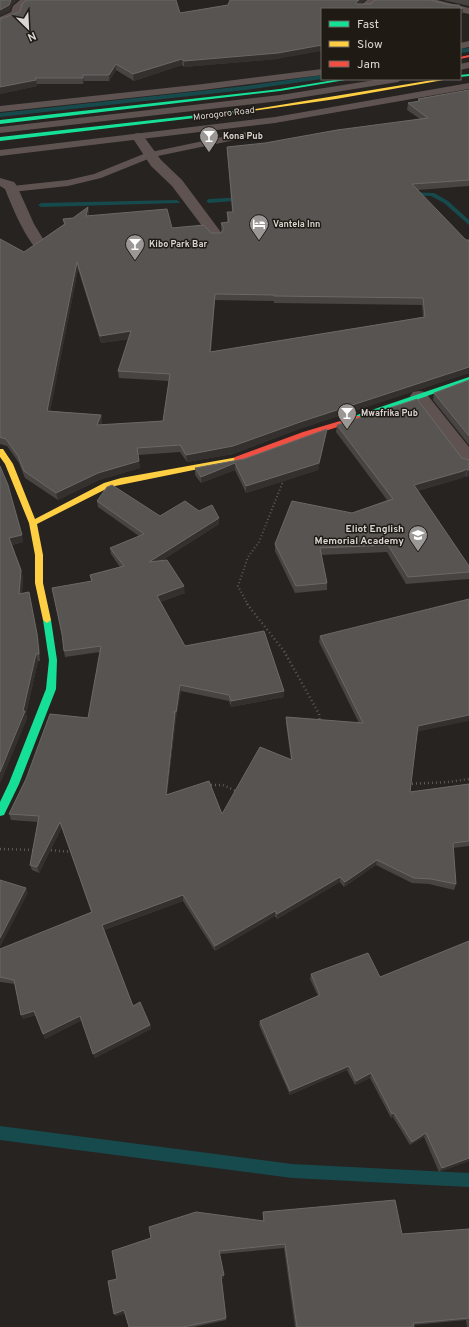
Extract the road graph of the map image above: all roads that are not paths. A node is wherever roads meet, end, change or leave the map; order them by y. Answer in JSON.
{"nodes":[{"id":1,"x":26,"y":0,"type":"edge"},
{"id":2,"x":374,"y":0,"type":"edge"},
{"id":3,"x":425,"y":0,"type":"edge"},
{"id":4,"x":363,"y":8,"type":"edge"},
{"id":5,"x":457,"y":8,"type":"edge"},
{"id":6,"x":0,"y":21,"type":"edge"},
{"id":7,"x":321,"y":72,"type":"edge"},
{"id":8,"x":343,"y":80,"type":"edge"},
{"id":9,"x":392,"y":80,"type":"edge"},
{"id":10,"x":442,"y":80,"type":"edge"},
{"id":11,"x":469,"y":86,"type":"edge"},
{"id":12,"x":378,"y":103,"type":"junction"},
{"id":13,"x":0,"y":109,"type":"edge"},
{"id":14,"x":334,"y":120,"type":"dead end"},
{"id":15,"x":0,"y":122,"type":"edge"},
{"id":16,"x":312,"y":124,"type":"dead end"},
{"id":17,"x":0,"y":130,"type":"edge"},
{"id":18,"x":274,"y":130,"type":"dead end"},
{"id":19,"x":259,"y":133,"type":"dead end"},
{"id":20,"x":138,"y":137,"type":"junction"},
{"id":21,"x":0,"y":139,"type":"edge"},
{"id":22,"x":0,"y":153,"type":"edge"},
{"id":23,"x":150,"y":155,"type":"junction"},
{"id":24,"x":6,"y":186,"type":"edge"},
{"id":25,"x":216,"y":235,"type":"edge"},
{"id":26,"x":38,"y":242,"type":"edge"},
{"id":27,"x":469,"y":379,"type":"edge"},
{"id":28,"x":419,"y":396,"type":"junction"},
{"id":29,"x":0,"y":451,"type":"edge"},
{"id":30,"x":469,"y":460,"type":"edge"},
{"id":31,"x":33,"y":522,"type":"junction"},
{"id":32,"x":0,"y":812,"type":"edge"}],
"edges":[{"from":1,"to":6,"type":"street"},
{"from":2,"to":4,"type":"street"},
{"from":3,"to":5,"type":"street"},
{"from":7,"to":13,"type":"lane"},
{"from":8,"to":15,"type":"main road","name":"Morogoro Road"},
{"from":9,"to":17,"type":"lane","name":"Morogoro Road"},
{"from":10,"to":21,"type":"main road","name":"Morogoro Road"},
{"from":11,"to":12,"type":"lane"},
{"from":12,"to":14,"type":"lane"},
{"from":12,"to":20,"type":"lane"},
{"from":16,"to":18,"type":"lane"},
{"from":19,"to":23,"type":"lane"},
{"from":20,"to":22,"type":"lane"},
{"from":20,"to":23,"type":"street"},
{"from":23,"to":24,"type":"lane"},
{"from":23,"to":25,"type":"street"},
{"from":24,"to":26,"type":"street"},
{"from":27,"to":28,"type":"main road"},
{"from":28,"to":30,"type":"street"},
{"from":28,"to":31,"type":"main road"},
{"from":29,"to":31,"type":"main road"},
{"from":31,"to":32,"type":"main road"}]}
